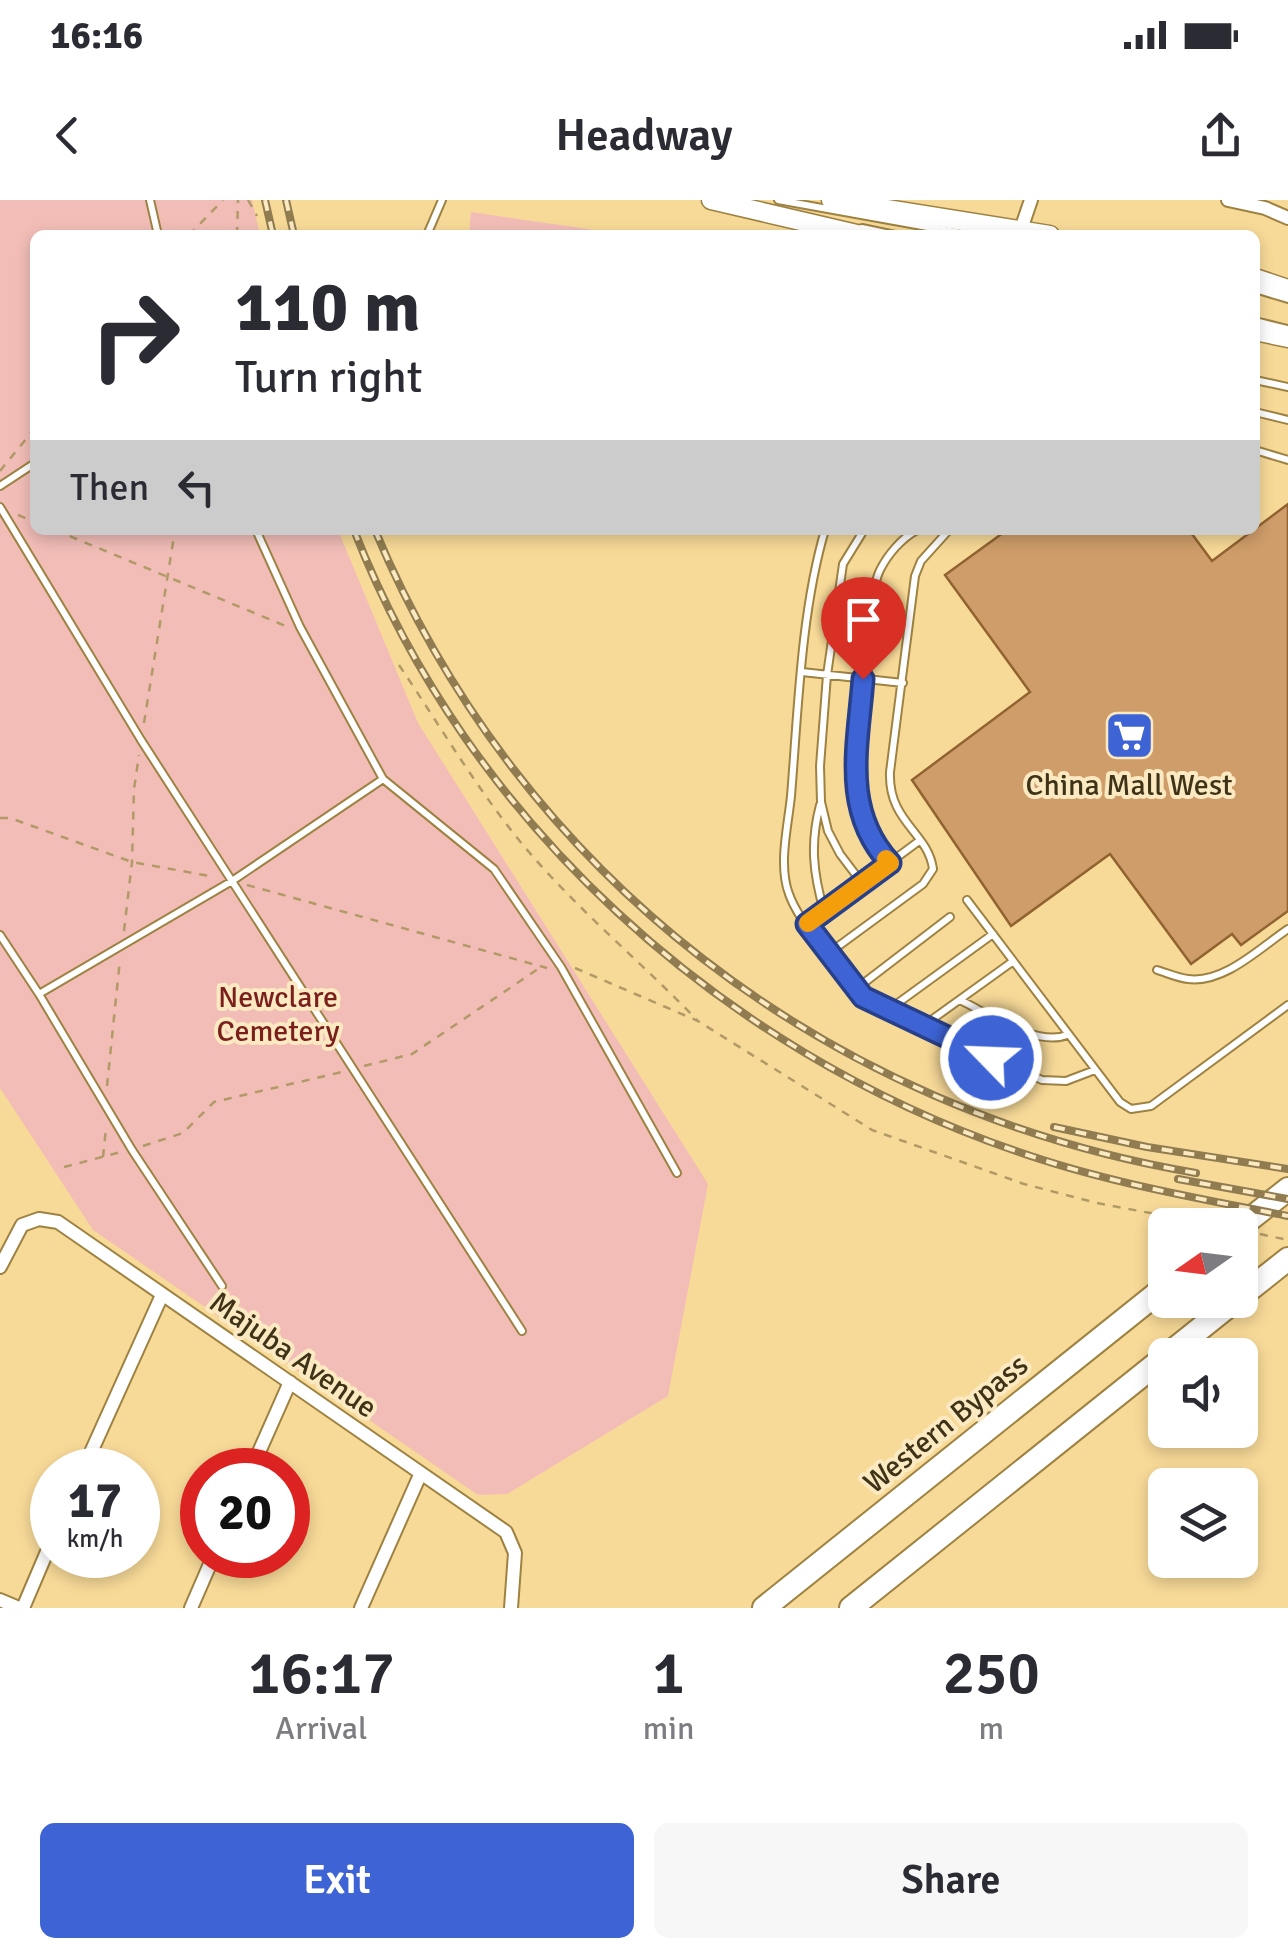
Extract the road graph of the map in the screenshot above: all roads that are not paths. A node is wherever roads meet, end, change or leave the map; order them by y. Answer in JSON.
{"nodes":[{"id":1,"x":150,"y":200,"type":"edge"},
{"id":2,"x":442,"y":200,"type":"edge"},
{"id":3,"x":711,"y":200,"type":"edge"},
{"id":4,"x":740,"y":200,"type":"edge"},
{"id":5,"x":778,"y":200,"type":"edge"},
{"id":6,"x":831,"y":200,"type":"edge"},
{"id":7,"x":1031,"y":200,"type":"edge"},
{"id":8,"x":1228,"y":200,"type":"edge"},
{"id":9,"x":1288,"y":218,"type":"edge"},
{"id":10,"x":157,"y":230,"type":"edge"},
{"id":11,"x":429,"y":230,"type":"edge"},
{"id":12,"x":840,"y":230,"type":"edge"},
{"id":13,"x":872,"y":230,"type":"edge"},
{"id":14,"x":944,"y":230,"type":"edge"},
{"id":15,"x":1002,"y":230,"type":"edge"},
{"id":16,"x":1020,"y":230,"type":"edge"},
{"id":17,"x":1260,"y":280,"type":"edge"},
{"id":18,"x":1288,"y":289,"type":"edge"},
{"id":19,"x":1260,"y":291,"type":"edge"},
{"id":20,"x":1288,"y":299,"type":"edge"},
{"id":21,"x":1260,"y":322,"type":"edge"},
{"id":22,"x":1288,"y":330,"type":"edge"},
{"id":23,"x":1260,"y":332,"type":"edge"},
{"id":24,"x":1288,"y":338,"type":"edge"},
{"id":25,"x":1260,"y":381,"type":"edge"},
{"id":26,"x":1288,"y":387,"type":"edge"},
{"id":27,"x":1260,"y":413,"type":"edge"},
{"id":28,"x":1288,"y":420,"type":"edge"},
{"id":29,"x":1260,"y":452,"type":"edge"},
{"id":30,"x":1288,"y":460,"type":"edge"},
{"id":31,"x":30,"y":466,"type":"edge"},
{"id":32,"x":0,"y":486,"type":"edge"},
{"id":33,"x":0,"y":507,"type":"edge"},
{"id":34,"x":258,"y":535,"type":"edge"},
{"id":35,"x":824,"y":535,"type":"edge"},
{"id":36,"x":861,"y":535,"type":"edge"},
{"id":37,"x":911,"y":535,"type":"edge"},
{"id":38,"x":945,"y":535,"type":"edge"},
{"id":39,"x":802,"y":672,"type":"junction"},
{"id":40,"x":827,"y":675,"type":"junction"},
{"id":41,"x":863,"y":679,"type":"junction"},
{"id":42,"x":903,"y":683,"type":"junction"},
{"id":43,"x":383,"y":780,"type":"junction"},
{"id":44,"x":821,"y":802,"type":"junction"},
{"id":45,"x":919,"y":841,"type":"junction"},
{"id":46,"x":890,"y":863,"type":"junction"},
{"id":47,"x":232,"y":880,"type":"junction"},
{"id":48,"x":862,"y":883,"type":"junction"},
{"id":49,"x":967,"y":900,"type":"dead end"},
{"id":50,"x":824,"y":911,"type":"junction"},
{"id":51,"x":950,"y":917,"type":"dead end"},
{"id":52,"x":807,"y":924,"type":"junction"},
{"id":53,"x":1288,"y":929,"type":"edge"},
{"id":54,"x":992,"y":934,"type":"junction"},
{"id":55,"x":0,"y":935,"type":"edge"},
{"id":56,"x":828,"y":953,"type":"junction"},
{"id":57,"x":1012,"y":962,"type":"junction"},
{"id":58,"x":1157,"y":970,"type":"dead end"},
{"id":59,"x":856,"y":989,"type":"junction"},
{"id":60,"x":39,"y":994,"type":"junction"},
{"id":61,"x":960,"y":1000,"type":"junction"},
{"id":62,"x":1288,"y":1005,"type":"edge"},
{"id":63,"x":887,"y":1011,"type":"junction"},
{"id":64,"x":922,"y":1027,"type":"junction"},
{"id":65,"x":1067,"y":1035,"type":"junction"},
{"id":66,"x":1095,"y":1070,"type":"junction"},
{"id":67,"x":677,"y":1173,"type":"dead end"},
{"id":68,"x":1288,"y":1189,"type":"edge"},
{"id":69,"x":1258,"y":1220,"type":"edge"},
{"id":70,"x":1288,"y":1259,"type":"edge"},
{"id":71,"x":0,"y":1266,"type":"edge"},
{"id":72,"x":1258,"y":1282,"type":"edge"},
{"id":73,"x":222,"y":1286,"type":"dead end"},
{"id":74,"x":162,"y":1295,"type":"junction"},
{"id":75,"x":1148,"y":1300,"type":"edge"},
{"id":76,"x":1213,"y":1318,"type":"edge"},
{"id":77,"x":522,"y":1331,"type":"dead end"},
{"id":78,"x":290,"y":1382,"type":"junction"},
{"id":79,"x":93,"y":1448,"type":"edge"},
{"id":80,"x":261,"y":1448,"type":"edge"},
{"id":81,"x":420,"y":1476,"type":"junction"},
{"id":82,"x":35,"y":1578,"type":"edge"},
{"id":83,"x":204,"y":1578,"type":"edge"},
{"id":84,"x":0,"y":1600,"type":"edge"},
{"id":85,"x":21,"y":1608,"type":"edge"},
{"id":86,"x":191,"y":1608,"type":"edge"},
{"id":87,"x":361,"y":1608,"type":"edge"},
{"id":88,"x":511,"y":1608,"type":"edge"},
{"id":89,"x":764,"y":1608,"type":"edge"},
{"id":90,"x":850,"y":1608,"type":"edge"}],
"edges":[{"from":1,"to":10,"type":"lane"},
{"from":2,"to":11,"type":"lane"},
{"from":3,"to":12,"type":"main road"},
{"from":4,"to":13,"type":"lane"},
{"from":5,"to":14,"type":"lane"},
{"from":6,"to":15,"type":"main road"},
{"from":7,"to":16,"type":"street"},
{"from":8,"to":9,"type":"street"},
{"from":17,"to":18,"type":"main road"},
{"from":19,"to":20,"type":"lane"},
{"from":21,"to":22,"type":"lane"},
{"from":23,"to":24,"type":"main road"},
{"from":25,"to":26,"type":"lane"},
{"from":27,"to":28,"type":"lane"},
{"from":29,"to":30,"type":"lane"},
{"from":31,"to":32,"type":"lane"},
{"from":33,"to":47,"type":"lane"},
{"from":34,"to":43,"type":"lane"},
{"from":35,"to":39,"type":"lane"},
{"from":36,"to":40,"type":"lane"},
{"from":37,"to":41,"type":"lane"},
{"from":38,"to":42,"type":"lane"},
{"from":39,"to":40,"type":"lane"},
{"from":39,"to":52,"type":"lane"},
{"from":40,"to":41,"type":"lane"},
{"from":40,"to":44,"type":"lane"},
{"from":41,"to":42,"type":"lane"},
{"from":41,"to":46,"type":"lane"},
{"from":42,"to":45,"type":"lane"},
{"from":43,"to":47,"type":"lane"},
{"from":43,"to":67,"type":"lane"},
{"from":44,"to":48,"type":"lane"},
{"from":44,"to":50,"type":"lane"},
{"from":45,"to":46,"type":"lane"},
{"from":45,"to":56,"type":"lane"},
{"from":46,"to":48,"type":"lane"},
{"from":47,"to":60,"type":"lane"},
{"from":47,"to":77,"type":"lane"},
{"from":48,"to":50,"type":"lane"},
{"from":49,"to":54,"type":"lane"},
{"from":50,"to":52,"type":"lane"},
{"from":51,"to":59,"type":"lane"},
{"from":52,"to":56,"type":"lane"},
{"from":53,"to":58,"type":"lane"},
{"from":54,"to":57,"type":"lane"},
{"from":54,"to":63,"type":"lane"},
{"from":55,"to":60,"type":"lane"},
{"from":56,"to":59,"type":"lane"},
{"from":57,"to":61,"type":"lane"},
{"from":57,"to":65,"type":"lane"},
{"from":59,"to":63,"type":"lane"},
{"from":60,"to":73,"type":"lane"},
{"from":61,"to":64,"type":"lane"},
{"from":61,"to":65,"type":"lane"},
{"from":62,"to":66,"type":"lane"},
{"from":63,"to":64,"type":"lane"},
{"from":64,"to":66,"type":"lane"},
{"from":65,"to":66,"type":"lane"},
{"from":68,"to":69,"type":"highway"},
{"from":70,"to":72,"type":"highway"},
{"from":71,"to":74,"type":"street","name":"Majuba Avenue"},
{"from":74,"to":78,"type":"street","name":"Majuba Avenue"},
{"from":74,"to":79,"type":"street"},
{"from":75,"to":89,"type":"highway","name":"Western Bypass"},
{"from":76,"to":90,"type":"highway"},
{"from":78,"to":80,"type":"street"},
{"from":78,"to":81,"type":"street","name":"Majuba Avenue"},
{"from":81,"to":87,"type":"street"},
{"from":81,"to":88,"type":"street","name":"Majuba Avenue"},
{"from":82,"to":85,"type":"street"},
{"from":83,"to":86,"type":"street"},
{"from":84,"to":85,"type":"street"}]}
